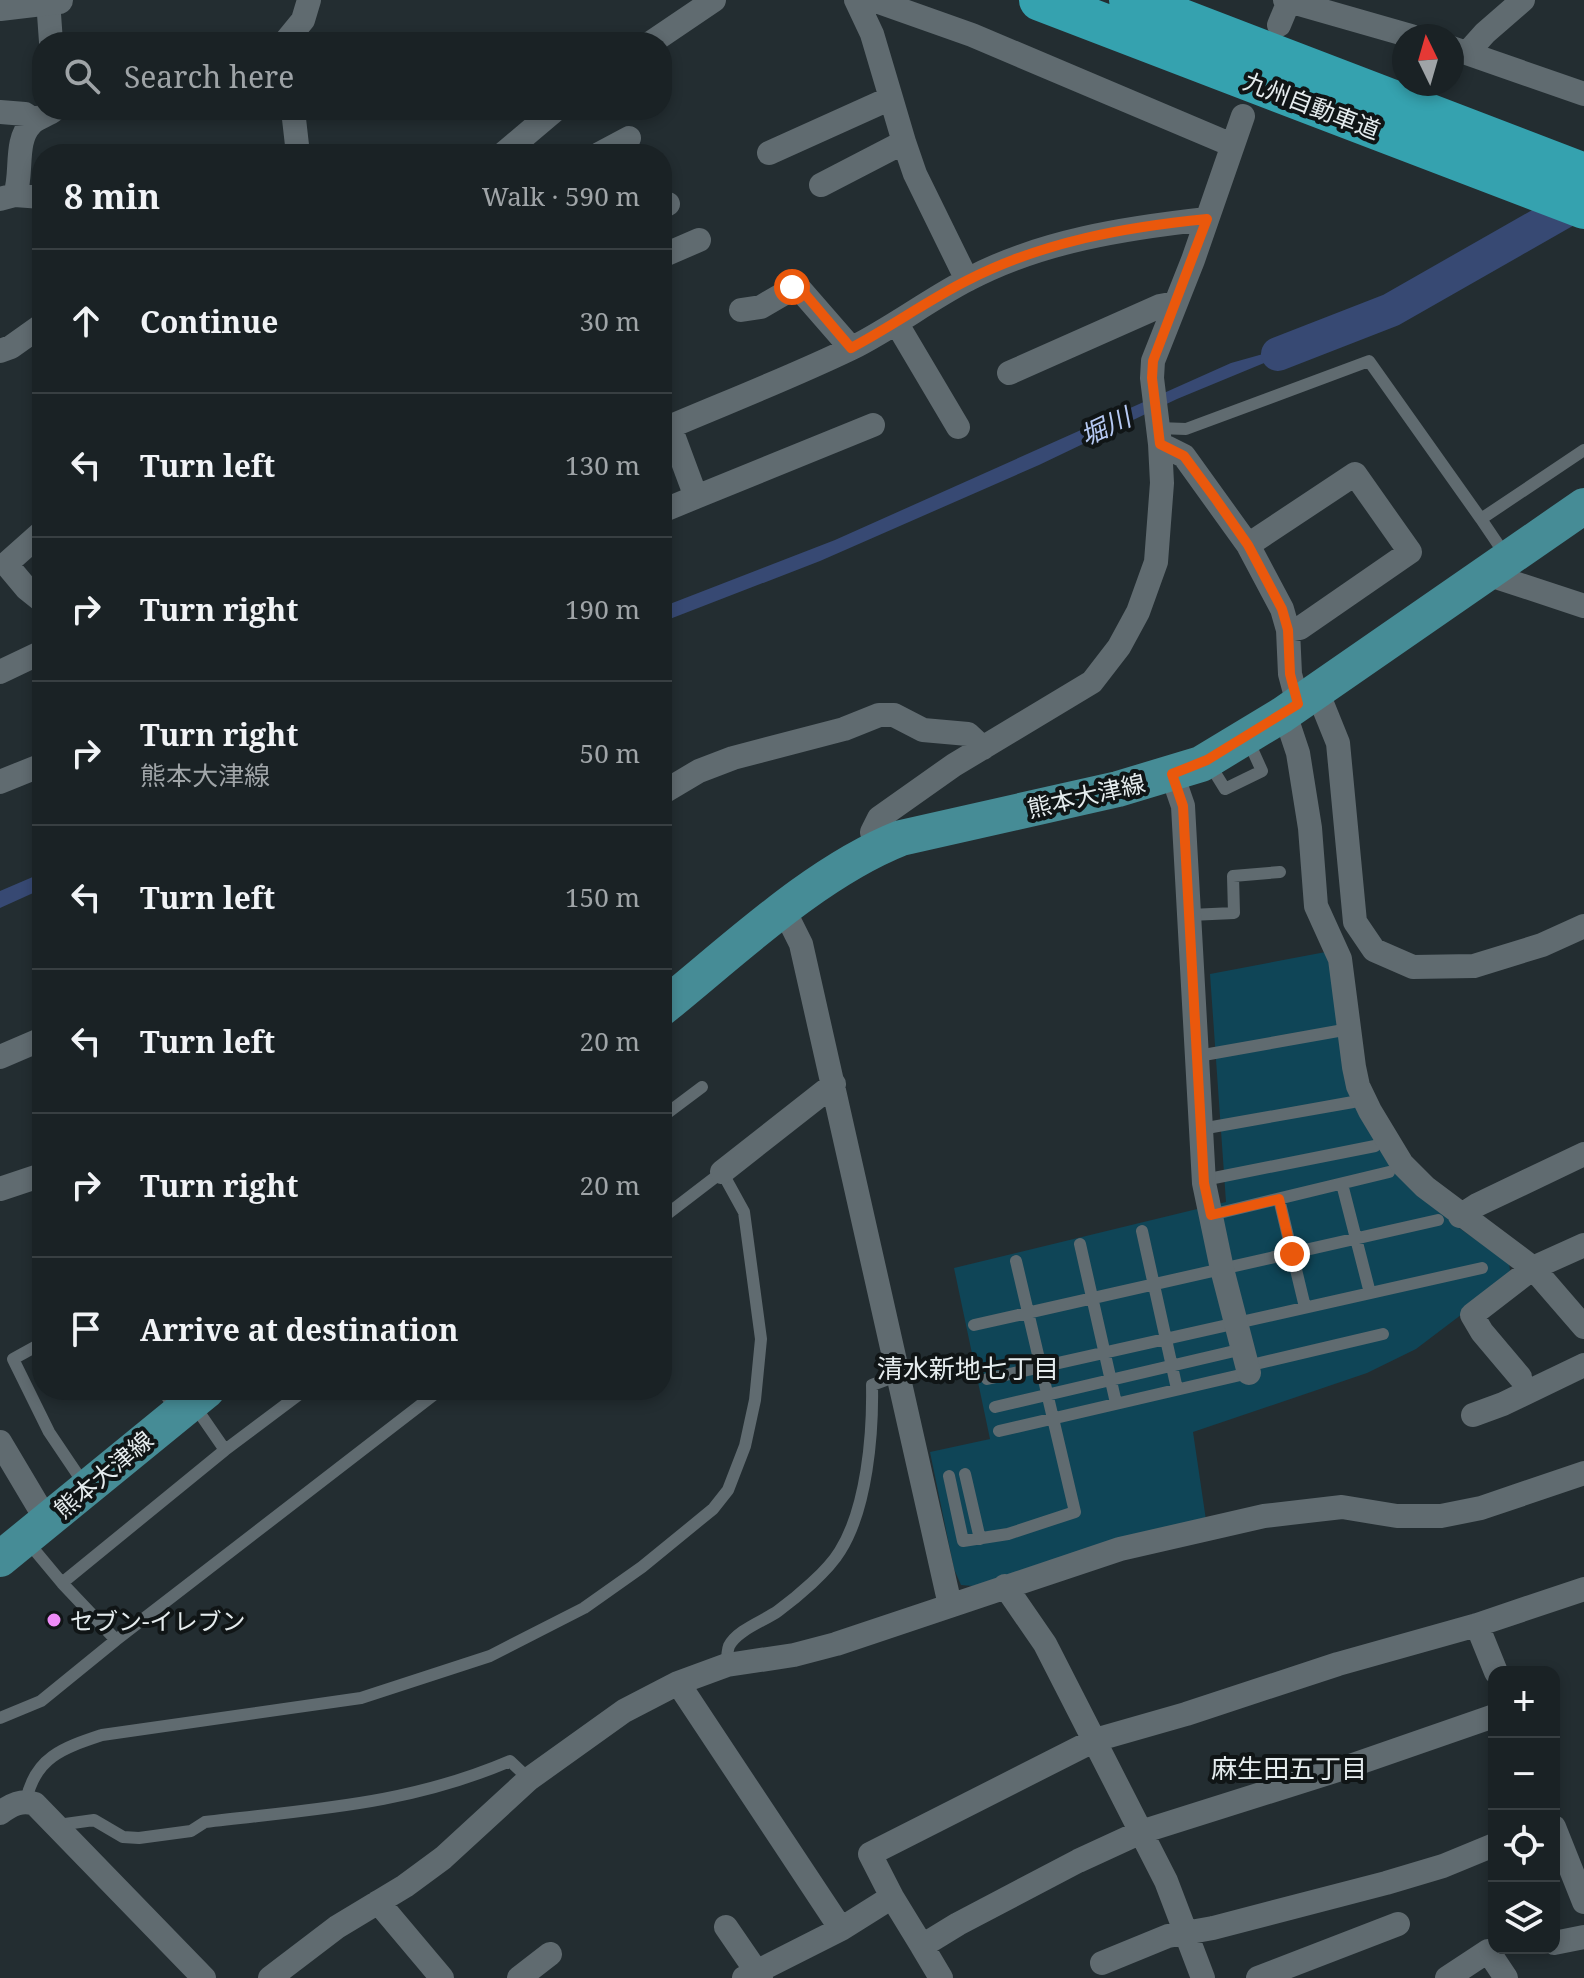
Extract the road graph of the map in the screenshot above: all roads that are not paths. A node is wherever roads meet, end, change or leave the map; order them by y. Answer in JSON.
{"nodes":[{"id":1,"x":51,"y":0,"type":"edge"},
{"id":2,"x":309,"y":0,"type":"edge"},
{"id":3,"x":714,"y":0,"type":"edge"},
{"id":4,"x":856,"y":0,"type":"edge"},
{"id":5,"x":873,"y":0,"type":"edge"},
{"id":6,"x":1040,"y":0,"type":"edge"},
{"id":7,"x":1130,"y":0,"type":"edge"},
{"id":8,"x":1287,"y":0,"type":"edge"},
{"id":9,"x":1523,"y":0,"type":"edge"},
{"id":10,"x":0,"y":7,"type":"edge"},
{"id":11,"x":1279,"y":25,"type":"dead end"},
{"id":12,"x":1392,"y":30,"type":"edge"},
{"id":13,"x":51,"y":32,"type":"edge"},
{"id":14,"x":293,"y":32,"type":"edge"},
{"id":15,"x":667,"y":32,"type":"edge"},
{"id":16,"x":1464,"y":47,"type":"edge"},
{"id":17,"x":1464,"y":51,"type":"edge"},
{"id":18,"x":1584,"y":94,"type":"edge"},
{"id":19,"x":891,"y":98,"type":"junction"},
{"id":20,"x":0,"y":112,"type":"edge"},
{"id":21,"x":32,"y":114,"type":"edge"},
{"id":22,"x":1243,"y":116,"type":"dead end"},
{"id":23,"x":39,"y":120,"type":"edge"},
{"id":24,"x":294,"y":120,"type":"edge"},
{"id":25,"x":546,"y":120,"type":"edge"},
{"id":26,"x":629,"y":138,"type":"dead end"},
{"id":27,"x":904,"y":142,"type":"junction"},
{"id":28,"x":297,"y":144,"type":"edge"},
{"id":29,"x":523,"y":144,"type":"edge"},
{"id":30,"x":618,"y":144,"type":"edge"},
{"id":31,"x":1232,"y":145,"type":"junction"},
{"id":32,"x":769,"y":153,"type":"dead end"},
{"id":33,"x":1571,"y":169,"type":"edge"},
{"id":34,"x":821,"y":185,"type":"dead end"},
{"id":35,"x":19,"y":187,"type":"edge"},
{"id":36,"x":1584,"y":208,"type":"edge"},
{"id":37,"x":1207,"y":219,"type":"junction"},
{"id":38,"x":699,"y":240,"type":"dead end"},
{"id":39,"x":672,"y":252,"type":"edge"},
{"id":40,"x":967,"y":280,"type":"junction"},
{"id":41,"x":1176,"y":303,"type":"junction"},
{"id":42,"x":741,"y":310,"type":"dead end"},
{"id":43,"x":897,"y":324,"type":"junction"},
{"id":44,"x":32,"y":333,"type":"edge"},
{"id":45,"x":851,"y":348,"type":"junction"},
{"id":46,"x":0,"y":351,"type":"edge"},
{"id":47,"x":1009,"y":373,"type":"dead end"},
{"id":48,"x":672,"y":425,"type":"edge"},
{"id":49,"x":873,"y":425,"type":"dead end"},
{"id":50,"x":958,"y":427,"type":"dead end"},
{"id":51,"x":1159,"y":430,"type":"junction"},
{"id":52,"x":672,"y":442,"type":"edge"},
{"id":53,"x":1584,"y":450,"type":"edge"},
{"id":54,"x":696,"y":497,"type":"junction"},
{"id":55,"x":1584,"y":506,"type":"edge"},
{"id":56,"x":672,"y":507,"type":"edge"},
{"id":57,"x":1481,"y":519,"type":"junction"},
{"id":58,"x":32,"y":541,"type":"edge"},
{"id":59,"x":1248,"y":545,"type":"junction"},
{"id":60,"x":1498,"y":566,"type":"junction"},
{"id":61,"x":32,"y":593,"type":"edge"},
{"id":62,"x":1584,"y":606,"type":"edge"},
{"id":63,"x":1288,"y":630,"type":"junction"},
{"id":64,"x":32,"y":657,"type":"edge"},
{"id":65,"x":0,"y":672,"type":"edge"},
{"id":66,"x":1299,"y":703,"type":"junction"},
{"id":67,"x":983,"y":748,"type":"junction"},
{"id":68,"x":32,"y":769,"type":"edge"},
{"id":69,"x":1172,"y":774,"type":"junction"},
{"id":70,"x":0,"y":782,"type":"edge"},
{"id":71,"x":672,"y":787,"type":"edge"},
{"id":72,"x":876,"y":848,"type":"junction"},
{"id":73,"x":1280,"y":872,"type":"dead end"},
{"id":74,"x":784,"y":910,"type":"junction"},
{"id":75,"x":1190,"y":915,"type":"junction"},
{"id":76,"x":1584,"y":926,"type":"edge"},
{"id":77,"x":672,"y":1000,"type":"edge"},
{"id":78,"x":1338,"y":1031,"type":"dead end"},
{"id":79,"x":32,"y":1043,"type":"edge"},
{"id":80,"x":1198,"y":1056,"type":"junction"},
{"id":81,"x":0,"y":1057,"type":"edge"},
{"id":82,"x":834,"y":1084,"type":"junction"},
{"id":83,"x":702,"y":1087,"type":"dead end"},
{"id":84,"x":1353,"y":1102,"type":"dead end"},
{"id":85,"x":672,"y":1110,"type":"edge"},
{"id":86,"x":1201,"y":1129,"type":"junction"},
{"id":87,"x":1375,"y":1146,"type":"dead end"},
{"id":88,"x":1584,"y":1154,"type":"edge"},
{"id":89,"x":722,"y":1172,"type":"junction"},
{"id":90,"x":1389,"y":1172,"type":"dead end"},
{"id":91,"x":32,"y":1178,"type":"edge"},
{"id":92,"x":1204,"y":1180,"type":"junction"},
{"id":93,"x":1342,"y":1184,"type":"junction"},
{"id":94,"x":0,"y":1189,"type":"edge"},
{"id":95,"x":1279,"y":1199,"type":"junction"},
{"id":96,"x":672,"y":1210,"type":"edge"},
{"id":97,"x":1211,"y":1215,"type":"junction"},
{"id":98,"x":1449,"y":1218,"type":"junction"},
{"id":99,"x":1142,"y":1231,"type":"dead end"},
{"id":100,"x":1356,"y":1239,"type":"junction"},
{"id":101,"x":1080,"y":1244,"type":"dead end"},
{"id":102,"x":1584,"y":1245,"type":"edge"},
{"id":103,"x":1292,"y":1254,"type":"junction"},
{"id":104,"x":1016,"y":1261,"type":"dead end"},
{"id":105,"x":1482,"y":1268,"type":"dead end"},
{"id":106,"x":1533,"y":1268,"type":"junction"},
{"id":107,"x":1222,"y":1269,"type":"junction"},
{"id":108,"x":1154,"y":1285,"type":"junction"},
{"id":109,"x":1370,"y":1293,"type":"junction"},
{"id":110,"x":1092,"y":1299,"type":"junction"},
{"id":111,"x":1305,"y":1307,"type":"junction"},
{"id":112,"x":1028,"y":1313,"type":"junction"},
{"id":113,"x":1236,"y":1322,"type":"junction"},
{"id":114,"x":974,"y":1325,"type":"dead end"},
{"id":115,"x":1584,"y":1327,"type":"edge"},
{"id":116,"x":1383,"y":1334,"type":"dead end"},
{"id":117,"x":1166,"y":1338,"type":"junction"},
{"id":118,"x":32,"y":1349,"type":"edge"},
{"id":119,"x":1104,"y":1352,"type":"junction"},
{"id":120,"x":1246,"y":1363,"type":"junction"},
{"id":121,"x":1584,"y":1365,"type":"edge"},
{"id":122,"x":1040,"y":1366,"type":"junction"},
{"id":123,"x":1172,"y":1366,"type":"junction"},
{"id":124,"x":899,"y":1375,"type":"junction"},
{"id":125,"x":1520,"y":1377,"type":"dead end"},
{"id":126,"x":987,"y":1379,"type":"dead end"},
{"id":127,"x":1111,"y":1380,"type":"junction"},
{"id":128,"x":1177,"y":1389,"type":"junction"},
{"id":129,"x":1047,"y":1395,"type":"junction"},
{"id":130,"x":32,"y":1398,"type":"edge"},
{"id":131,"x":33,"y":1400,"type":"edge"},
{"id":132,"x":184,"y":1400,"type":"edge"},
{"id":133,"x":186,"y":1400,"type":"edge"},
{"id":134,"x":292,"y":1400,"type":"edge"},
{"id":135,"x":427,"y":1400,"type":"edge"},
{"id":136,"x":1116,"y":1403,"type":"junction"},
{"id":137,"x":995,"y":1407,"type":"dead end"},
{"id":138,"x":1473,"y":1415,"type":"dead end"},
{"id":139,"x":1053,"y":1418,"type":"junction"},
{"id":140,"x":999,"y":1431,"type":"dead end"},
{"id":141,"x":0,"y":1442,"type":"edge"},
{"id":142,"x":225,"y":1450,"type":"junction"},
{"id":143,"x":1584,"y":1473,"type":"edge"},
{"id":144,"x":965,"y":1474,"type":"dead end"},
{"id":145,"x":949,"y":1476,"type":"dead end"},
{"id":146,"x":87,"y":1488,"type":"junction"},
{"id":147,"x":24,"y":1539,"type":"edge"},
{"id":148,"x":980,"y":1539,"type":"junction"},
{"id":149,"x":62,"y":1583,"type":"junction"},
{"id":150,"x":1005,"y":1586,"type":"junction"},
{"id":151,"x":1584,"y":1589,"type":"edge"},
{"id":152,"x":950,"y":1605,"type":"junction"},
{"id":153,"x":1477,"y":1625,"type":"junction"},
{"id":154,"x":116,"y":1640,"type":"junction"},
{"id":155,"x":727,"y":1665,"type":"junction"},
{"id":156,"x":1494,"y":1666,"type":"edge"},
{"id":157,"x":678,"y":1683,"type":"junction"},
{"id":158,"x":0,"y":1718,"type":"edge"},
{"id":159,"x":1488,"y":1718,"type":"edge"},
{"id":160,"x":1095,"y":1740,"type":"junction"},
{"id":161,"x":529,"y":1779,"type":"junction"},
{"id":162,"x":26,"y":1801,"type":"junction"},
{"id":163,"x":0,"y":1813,"type":"edge"},
{"id":164,"x":58,"y":1825,"type":"junction"},
{"id":165,"x":1141,"y":1832,"type":"junction"},
{"id":166,"x":1560,"y":1842,"type":"edge"},
{"id":167,"x":1488,"y":1847,"type":"edge"},
{"id":168,"x":892,"y":1897,"type":"junction"},
{"id":169,"x":378,"y":1902,"type":"junction"},
{"id":170,"x":1584,"y":1902,"type":"edge"},
{"id":171,"x":1398,"y":1924,"type":"dead end"},
{"id":172,"x":726,"y":1927,"type":"dead end"},
{"id":173,"x":841,"y":1929,"type":"junction"},
{"id":174,"x":1185,"y":1931,"type":"junction"},
{"id":175,"x":1584,"y":1937,"type":"edge"},
{"id":176,"x":1560,"y":1942,"type":"edge"},
{"id":177,"x":922,"y":1946,"type":"junction"},
{"id":178,"x":1488,"y":1951,"type":"edge"},
{"id":179,"x":550,"y":1954,"type":"dead end"},
{"id":180,"x":1494,"y":1954,"type":"edge"},
{"id":181,"x":1102,"y":1963,"type":"dead end"},
{"id":182,"x":754,"y":1976,"type":"edge"},
{"id":183,"x":204,"y":1978,"type":"edge"},
{"id":184,"x":270,"y":1978,"type":"edge"},
{"id":185,"x":442,"y":1978,"type":"edge"},
{"id":186,"x":519,"y":1978,"type":"edge"},
{"id":187,"x":941,"y":1978,"type":"edge"},
{"id":188,"x":1203,"y":1978,"type":"edge"},
{"id":189,"x":1258,"y":1978,"type":"edge"},
{"id":190,"x":1447,"y":1978,"type":"edge"},
{"id":191,"x":1506,"y":1978,"type":"edge"}],
"edges":[{"from":1,"to":10,"type":"street"},
{"from":1,"to":13,"type":"street"},
{"from":2,"to":14,"type":"street"},
{"from":3,"to":15,"type":"street"},
{"from":4,"to":19,"type":"street"},
{"from":5,"to":31,"type":"street"},
{"from":6,"to":36,"type":"highway","name":"九州自動車道"},
{"from":7,"to":33,"type":"highway","name":"九州自動車道"},
{"from":8,"to":11,"type":"street"},
{"from":8,"to":12,"type":"street"},
{"from":9,"to":16,"type":"street"},
{"from":17,"to":18,"type":"street"},
{"from":19,"to":27,"type":"street"},
{"from":19,"to":32,"type":"street"},
{"from":20,"to":21,"type":"street"},
{"from":22,"to":31,"type":"street"},
{"from":23,"to":35,"type":"street"},
{"from":24,"to":28,"type":"street"},
{"from":25,"to":29,"type":"street"},
{"from":26,"to":30,"type":"street"},
{"from":27,"to":34,"type":"street"},
{"from":27,"to":40,"type":"street"},
{"from":31,"to":37,"type":"street"},
{"from":37,"to":40,"type":"street"},
{"from":37,"to":41,"type":"street"},
{"from":38,"to":39,"type":"street"},
{"from":40,"to":43,"type":"street"},
{"from":41,"to":47,"type":"street"},
{"from":41,"to":51,"type":"street"},
{"from":42,"to":45,"type":"street"},
{"from":43,"to":45,"type":"street"},
{"from":43,"to":50,"type":"street"},
{"from":44,"to":46,"type":"street"},
{"from":45,"to":48,"type":"street"},
{"from":49,"to":54,"type":"street"},
{"from":51,"to":57,"type":"lane"},
{"from":51,"to":59,"type":"street"},
{"from":51,"to":67,"type":"street"},
{"from":52,"to":54,"type":"street"},
{"from":53,"to":57,"type":"lane"},
{"from":54,"to":56,"type":"street"},
{"from":55,"to":60,"type":"main road","name":"熊本大津線"},
{"from":57,"to":60,"type":"lane"},
{"from":58,"to":61,"type":"street"},
{"from":59,"to":63,"type":"street"},
{"from":59,"to":63,"type":"street"},
{"from":60,"to":62,"type":"street"},
{"from":60,"to":66,"type":"main road","name":"熊本大津線"},
{"from":63,"to":66,"type":"street"},
{"from":64,"to":65,"type":"street"},
{"from":66,"to":69,"type":"main road","name":"熊本大津線"},
{"from":66,"to":76,"type":"street"},
{"from":66,"to":98,"type":"street"},
{"from":67,"to":71,"type":"street"},
{"from":67,"to":72,"type":"street"},
{"from":68,"to":70,"type":"street"},
{"from":69,"to":72,"type":"main road","name":"熊本大津線"},
{"from":69,"to":75,"type":"street"},
{"from":72,"to":74,"type":"main road","name":"熊本大津線"},
{"from":73,"to":75,"type":"lane"},
{"from":74,"to":77,"type":"main road","name":"熊本大津線"},
{"from":74,"to":82,"type":"street"},
{"from":75,"to":80,"type":"street"},
{"from":78,"to":80,"type":"lane"},
{"from":79,"to":81,"type":"street"},
{"from":80,"to":86,"type":"street"},
{"from":82,"to":89,"type":"street"},
{"from":82,"to":124,"type":"street"},
{"from":83,"to":85,"type":"lane"},
{"from":84,"to":86,"type":"lane"},
{"from":86,"to":92,"type":"street"},
{"from":87,"to":92,"type":"lane"},
{"from":88,"to":98,"type":"street"},
{"from":89,"to":96,"type":"lane"},
{"from":89,"to":162,"type":"lane"},
{"from":90,"to":93,"type":"lane"},
{"from":91,"to":94,"type":"street"},
{"from":92,"to":97,"type":"street"},
{"from":93,"to":95,"type":"lane"},
{"from":93,"to":100,"type":"lane"},
{"from":95,"to":97,"type":"lane"},
{"from":95,"to":103,"type":"lane"},
{"from":97,"to":107,"type":"street"},
{"from":98,"to":100,"type":"lane"},
{"from":98,"to":106,"type":"street"},
{"from":99,"to":108,"type":"lane"},
{"from":100,"to":103,"type":"lane"},
{"from":100,"to":109,"type":"lane"},
{"from":101,"to":110,"type":"lane"},
{"from":102,"to":106,"type":"street"},
{"from":103,"to":107,"type":"lane"},
{"from":103,"to":111,"type":"lane"},
{"from":104,"to":112,"type":"lane"},
{"from":105,"to":109,"type":"lane"},
{"from":106,"to":115,"type":"street"},
{"from":106,"to":125,"type":"street"},
{"from":107,"to":108,"type":"lane"},
{"from":107,"to":113,"type":"street"},
{"from":108,"to":110,"type":"lane"},
{"from":108,"to":117,"type":"lane"},
{"from":109,"to":111,"type":"lane"},
{"from":110,"to":112,"type":"lane"},
{"from":110,"to":119,"type":"lane"},
{"from":111,"to":113,"type":"lane"},
{"from":112,"to":114,"type":"lane"},
{"from":112,"to":122,"type":"lane"},
{"from":113,"to":117,"type":"lane"},
{"from":113,"to":120,"type":"street"},
{"from":116,"to":120,"type":"lane"},
{"from":117,"to":119,"type":"lane"},
{"from":117,"to":123,"type":"lane"},
{"from":118,"to":130,"type":"lane"},
{"from":119,"to":122,"type":"lane"},
{"from":119,"to":127,"type":"lane"},
{"from":120,"to":123,"type":"lane"},
{"from":120,"to":128,"type":"lane"},
{"from":121,"to":138,"type":"street"},
{"from":122,"to":126,"type":"lane"},
{"from":122,"to":129,"type":"lane"},
{"from":123,"to":127,"type":"lane"},
{"from":123,"to":128,"type":"lane"},
{"from":124,"to":152,"type":"street"},
{"from":124,"to":155,"type":"lane"},
{"from":127,"to":129,"type":"lane"},
{"from":127,"to":136,"type":"lane"},
{"from":128,"to":136,"type":"lane"},
{"from":129,"to":137,"type":"lane"},
{"from":129,"to":139,"type":"lane"},
{"from":131,"to":146,"type":"lane"},
{"from":132,"to":146,"type":"main road","name":"熊本大津線"},
{"from":133,"to":142,"type":"lane"},
{"from":134,"to":142,"type":"lane"},
{"from":135,"to":154,"type":"lane"},
{"from":136,"to":139,"type":"lane"},
{"from":139,"to":140,"type":"lane"},
{"from":139,"to":148,"type":"lane"},
{"from":141,"to":147,"type":"street"},
{"from":142,"to":149,"type":"lane"},
{"from":143,"to":150,"type":"street"},
{"from":144,"to":148,"type":"lane"},
{"from":145,"to":148,"type":"lane"},
{"from":146,"to":147,"type":"main road","name":"熊本大津線"},
{"from":147,"to":149,"type":"lane"},
{"from":149,"to":154,"type":"lane"},
{"from":150,"to":152,"type":"street"},
{"from":150,"to":160,"type":"street"},
{"from":151,"to":153,"type":"street"},
{"from":152,"to":155,"type":"street"},
{"from":153,"to":156,"type":"street"},
{"from":153,"to":160,"type":"street"},
{"from":154,"to":158,"type":"lane"},
{"from":155,"to":157,"type":"street"},
{"from":157,"to":161,"type":"street"},
{"from":157,"to":173,"type":"street"},
{"from":159,"to":165,"type":"street"},
{"from":160,"to":165,"type":"street"},
{"from":160,"to":168,"type":"street"},
{"from":161,"to":164,"type":"lane"},
{"from":161,"to":169,"type":"street"},
{"from":162,"to":163,"type":"street"},
{"from":162,"to":164,"type":"street"},
{"from":164,"to":183,"type":"street"},
{"from":165,"to":174,"type":"street"},
{"from":165,"to":177,"type":"street"},
{"from":166,"to":170,"type":"street"},
{"from":167,"to":174,"type":"street"},
{"from":168,"to":173,"type":"street"},
{"from":168,"to":177,"type":"street"},
{"from":169,"to":184,"type":"street"},
{"from":169,"to":185,"type":"street"},
{"from":171,"to":189,"type":"street"},
{"from":172,"to":182,"type":"street"},
{"from":173,"to":182,"type":"street"},
{"from":174,"to":181,"type":"street"},
{"from":174,"to":188,"type":"street"},
{"from":175,"to":176,"type":"street"},
{"from":177,"to":187,"type":"street"},
{"from":178,"to":190,"type":"street"},
{"from":179,"to":186,"type":"street"},
{"from":180,"to":191,"type":"street"}]}
